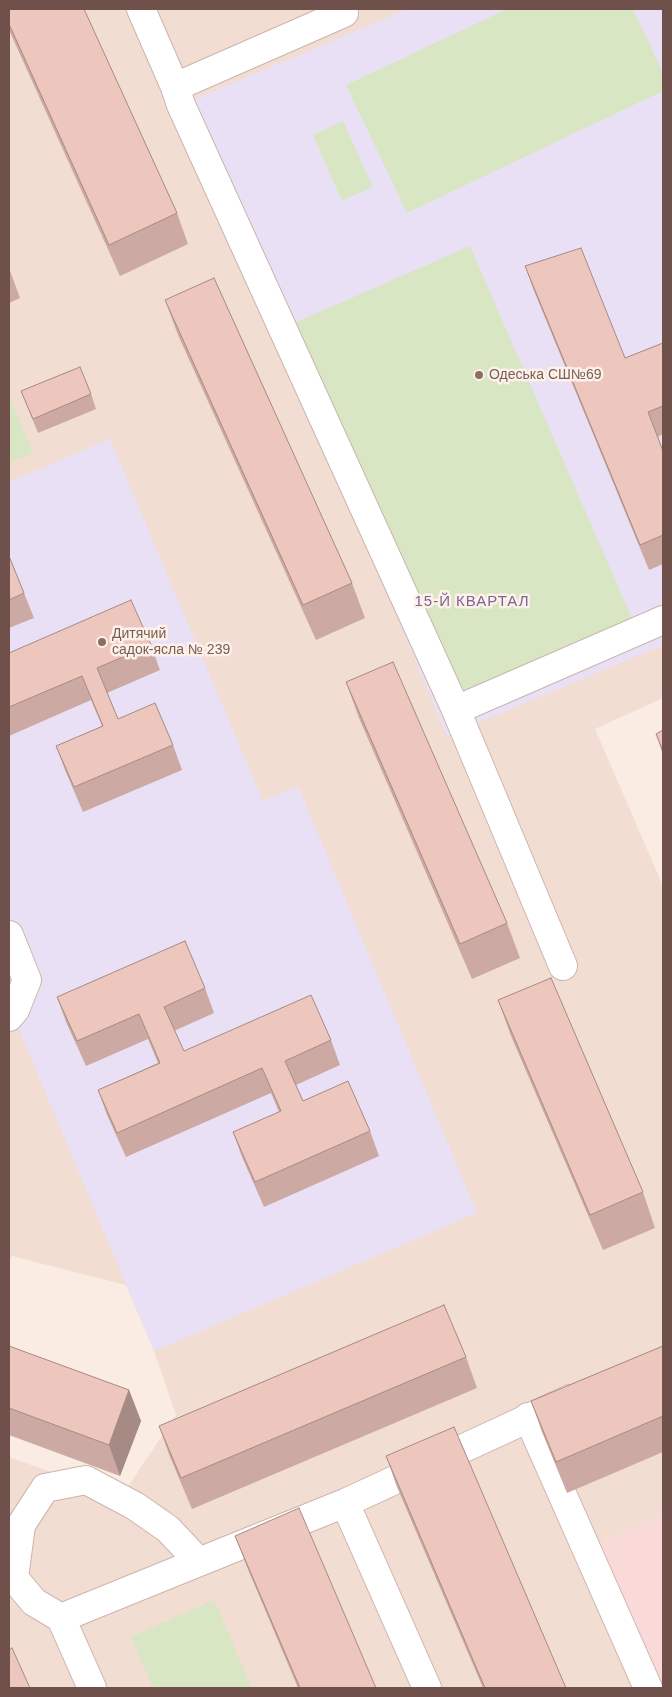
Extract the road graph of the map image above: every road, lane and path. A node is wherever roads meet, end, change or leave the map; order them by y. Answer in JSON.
{"nodes":[{"id":1,"x":141,"y":9,"type":"edge"},
{"id":2,"x":342,"y":9,"type":"edge"},
{"id":3,"x":176,"y":87,"type":"junction"},
{"id":4,"x":663,"y":620,"type":"edge"},
{"id":5,"x":456,"y":710,"type":"junction"},
{"id":6,"x":9,"y":935,"type":"edge"},
{"id":7,"x":563,"y":966,"type":"dead end"},
{"id":8,"x":9,"y":1017,"type":"edge"},
{"id":9,"x":591,"y":1390,"type":"edge"},
{"id":10,"x":528,"y":1417,"type":"junction"},
{"id":11,"x":345,"y":1503,"type":"junction"},
{"id":12,"x":199,"y":1562,"type":"junction"},
{"id":13,"x":61,"y":1618,"type":"junction"},
{"id":14,"x":92,"y":1688,"type":"edge"},
{"id":15,"x":426,"y":1688,"type":"edge"},
{"id":16,"x":648,"y":1688,"type":"edge"}],
"edges":[{"from":1,"to":3,"type":"lane"},
{"from":2,"to":3,"type":"lane"},
{"from":3,"to":5,"type":"lane"},
{"from":4,"to":5,"type":"lane"},
{"from":5,"to":7,"type":"lane"},
{"from":6,"to":8,"type":"lane"},
{"from":9,"to":10,"type":"lane"},
{"from":10,"to":11,"type":"lane"},
{"from":10,"to":16,"type":"lane"},
{"from":11,"to":12,"type":"lane"},
{"from":11,"to":15,"type":"lane"},
{"from":12,"to":13,"type":"lane"},
{"from":12,"to":13,"type":"lane"},
{"from":13,"to":14,"type":"lane"}]}
